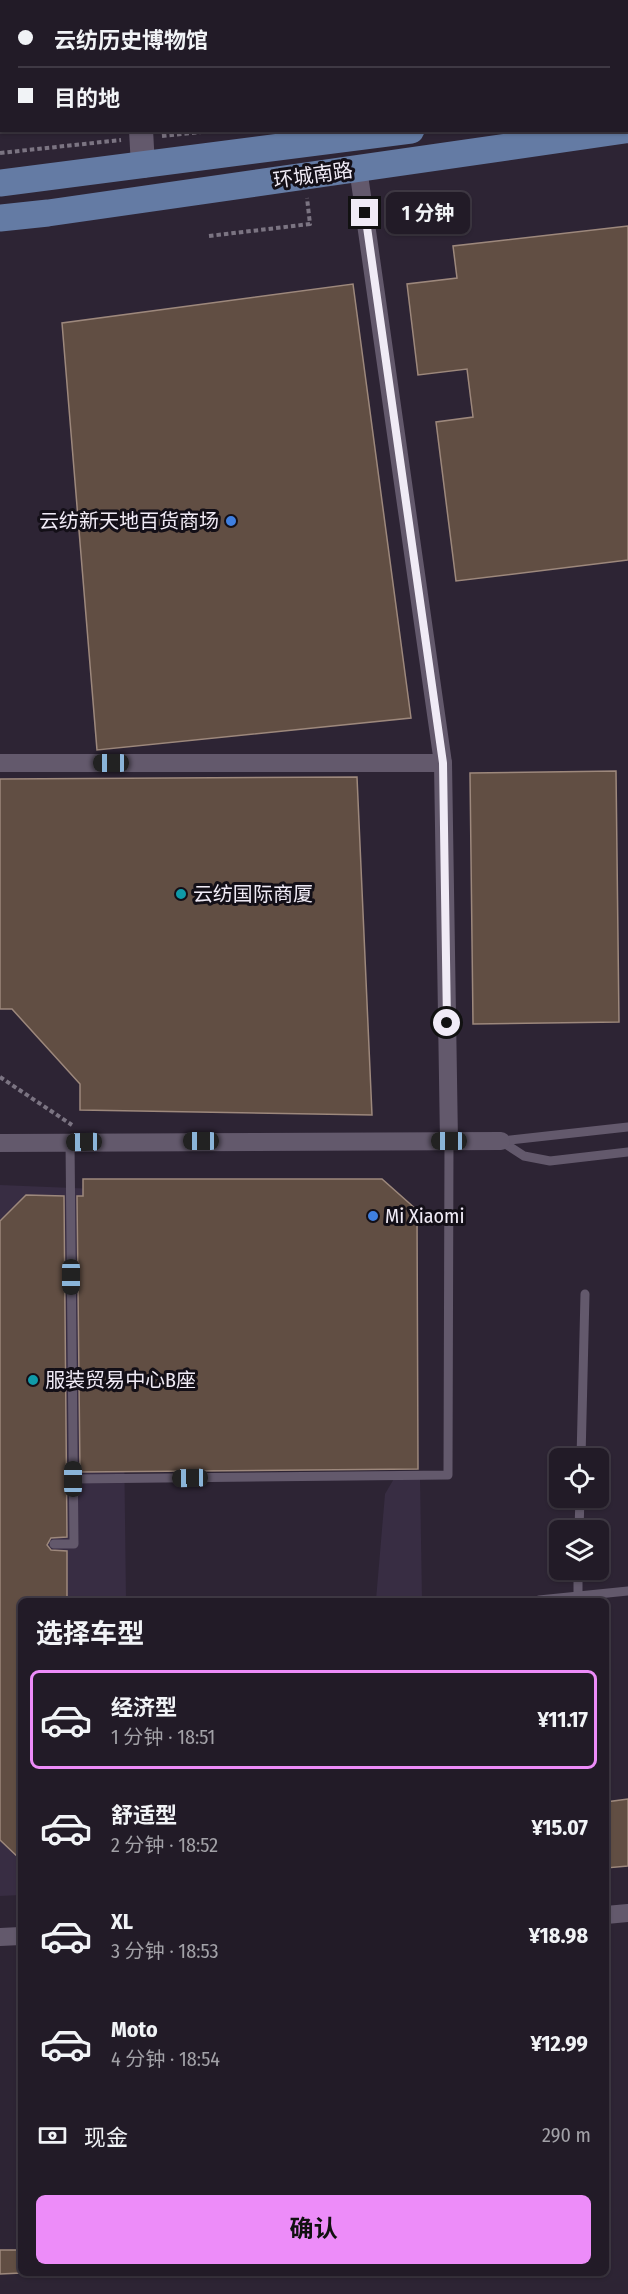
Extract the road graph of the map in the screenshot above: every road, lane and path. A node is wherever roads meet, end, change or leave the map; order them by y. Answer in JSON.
{"nodes":[{"id":1,"x":178,"y":132,"type":"edge"},
{"id":2,"x":396,"y":132,"type":"edge"},
{"id":3,"x":613,"y":132,"type":"edge"},
{"id":4,"x":141,"y":134,"type":"edge"},
{"id":5,"x":0,"y":153,"type":"edge"},
{"id":6,"x":143,"y":166,"type":"junction"},
{"id":7,"x":358,"y":168,"type":"junction"},
{"id":8,"x":0,"y":183,"type":"edge"},
{"id":9,"x":0,"y":218,"type":"edge"},
{"id":10,"x":310,"y":224,"type":"dead end"},
{"id":11,"x":209,"y":236,"type":"dead end"},
{"id":12,"x":0,"y":763,"type":"edge"},
{"id":13,"x":443,"y":763,"type":"junction"},
{"id":14,"x":0,"y":1077,"type":"edge"},
{"id":15,"x":628,"y":1127,"type":"edge"},
{"id":16,"x":97,"y":1141,"type":"junction"},
{"id":17,"x":449,"y":1141,"type":"junction"},
{"id":18,"x":501,"y":1141,"type":"junction"},
{"id":19,"x":70,"y":1142,"type":"junction"},
{"id":20,"x":0,"y":1143,"type":"edge"},
{"id":21,"x":628,"y":1152,"type":"edge"},
{"id":22,"x":585,"y":1293,"type":"dead end"},
{"id":23,"x":581,"y":1448,"type":"edge"},
{"id":24,"x":73,"y":1479,"type":"junction"},
{"id":25,"x":54,"y":1544,"type":"dead end"},
{"id":26,"x":578,"y":1580,"type":"edge"},
{"id":27,"x":628,"y":1591,"type":"edge"},
{"id":28,"x":578,"y":1597,"type":"junction"},
{"id":29,"x":565,"y":1598,"type":"edge"},
{"id":30,"x":628,"y":1913,"type":"edge"},
{"id":31,"x":609,"y":1914,"type":"edge"},
{"id":32,"x":18,"y":1936,"type":"edge"},
{"id":33,"x":0,"y":1937,"type":"edge"}],
"edges":[{"from":1,"to":4,"type":"path"},
{"from":2,"to":6,"type":"main road","name":"环城南路"},
{"from":3,"to":7,"type":"main road","name":"环城南路"},
{"from":4,"to":5,"type":"path"},
{"from":4,"to":6,"type":"street"},
{"from":6,"to":8,"type":"main road","name":"环城南路"},
{"from":7,"to":9,"type":"main road","name":"环城南路"},
{"from":7,"to":13,"type":"street"},
{"from":10,"to":11,"type":"path"},
{"from":12,"to":13,"type":"street"},
{"from":13,"to":17,"type":"street"},
{"from":14,"to":16,"type":"path"},
{"from":15,"to":18,"type":"lane"},
{"from":16,"to":17,"type":"street"},
{"from":16,"to":19,"type":"street"},
{"from":17,"to":18,"type":"street"},
{"from":17,"to":24,"type":"lane"},
{"from":18,"to":21,"type":"lane"},
{"from":19,"to":20,"type":"street"},
{"from":19,"to":24,"type":"lane"},
{"from":22,"to":23,"type":"lane"},
{"from":24,"to":25,"type":"lane"},
{"from":26,"to":28,"type":"lane"},
{"from":27,"to":28,"type":"lane"},
{"from":28,"to":29,"type":"lane"},
{"from":30,"to":31,"type":"street"},
{"from":32,"to":33,"type":"street"}]}
